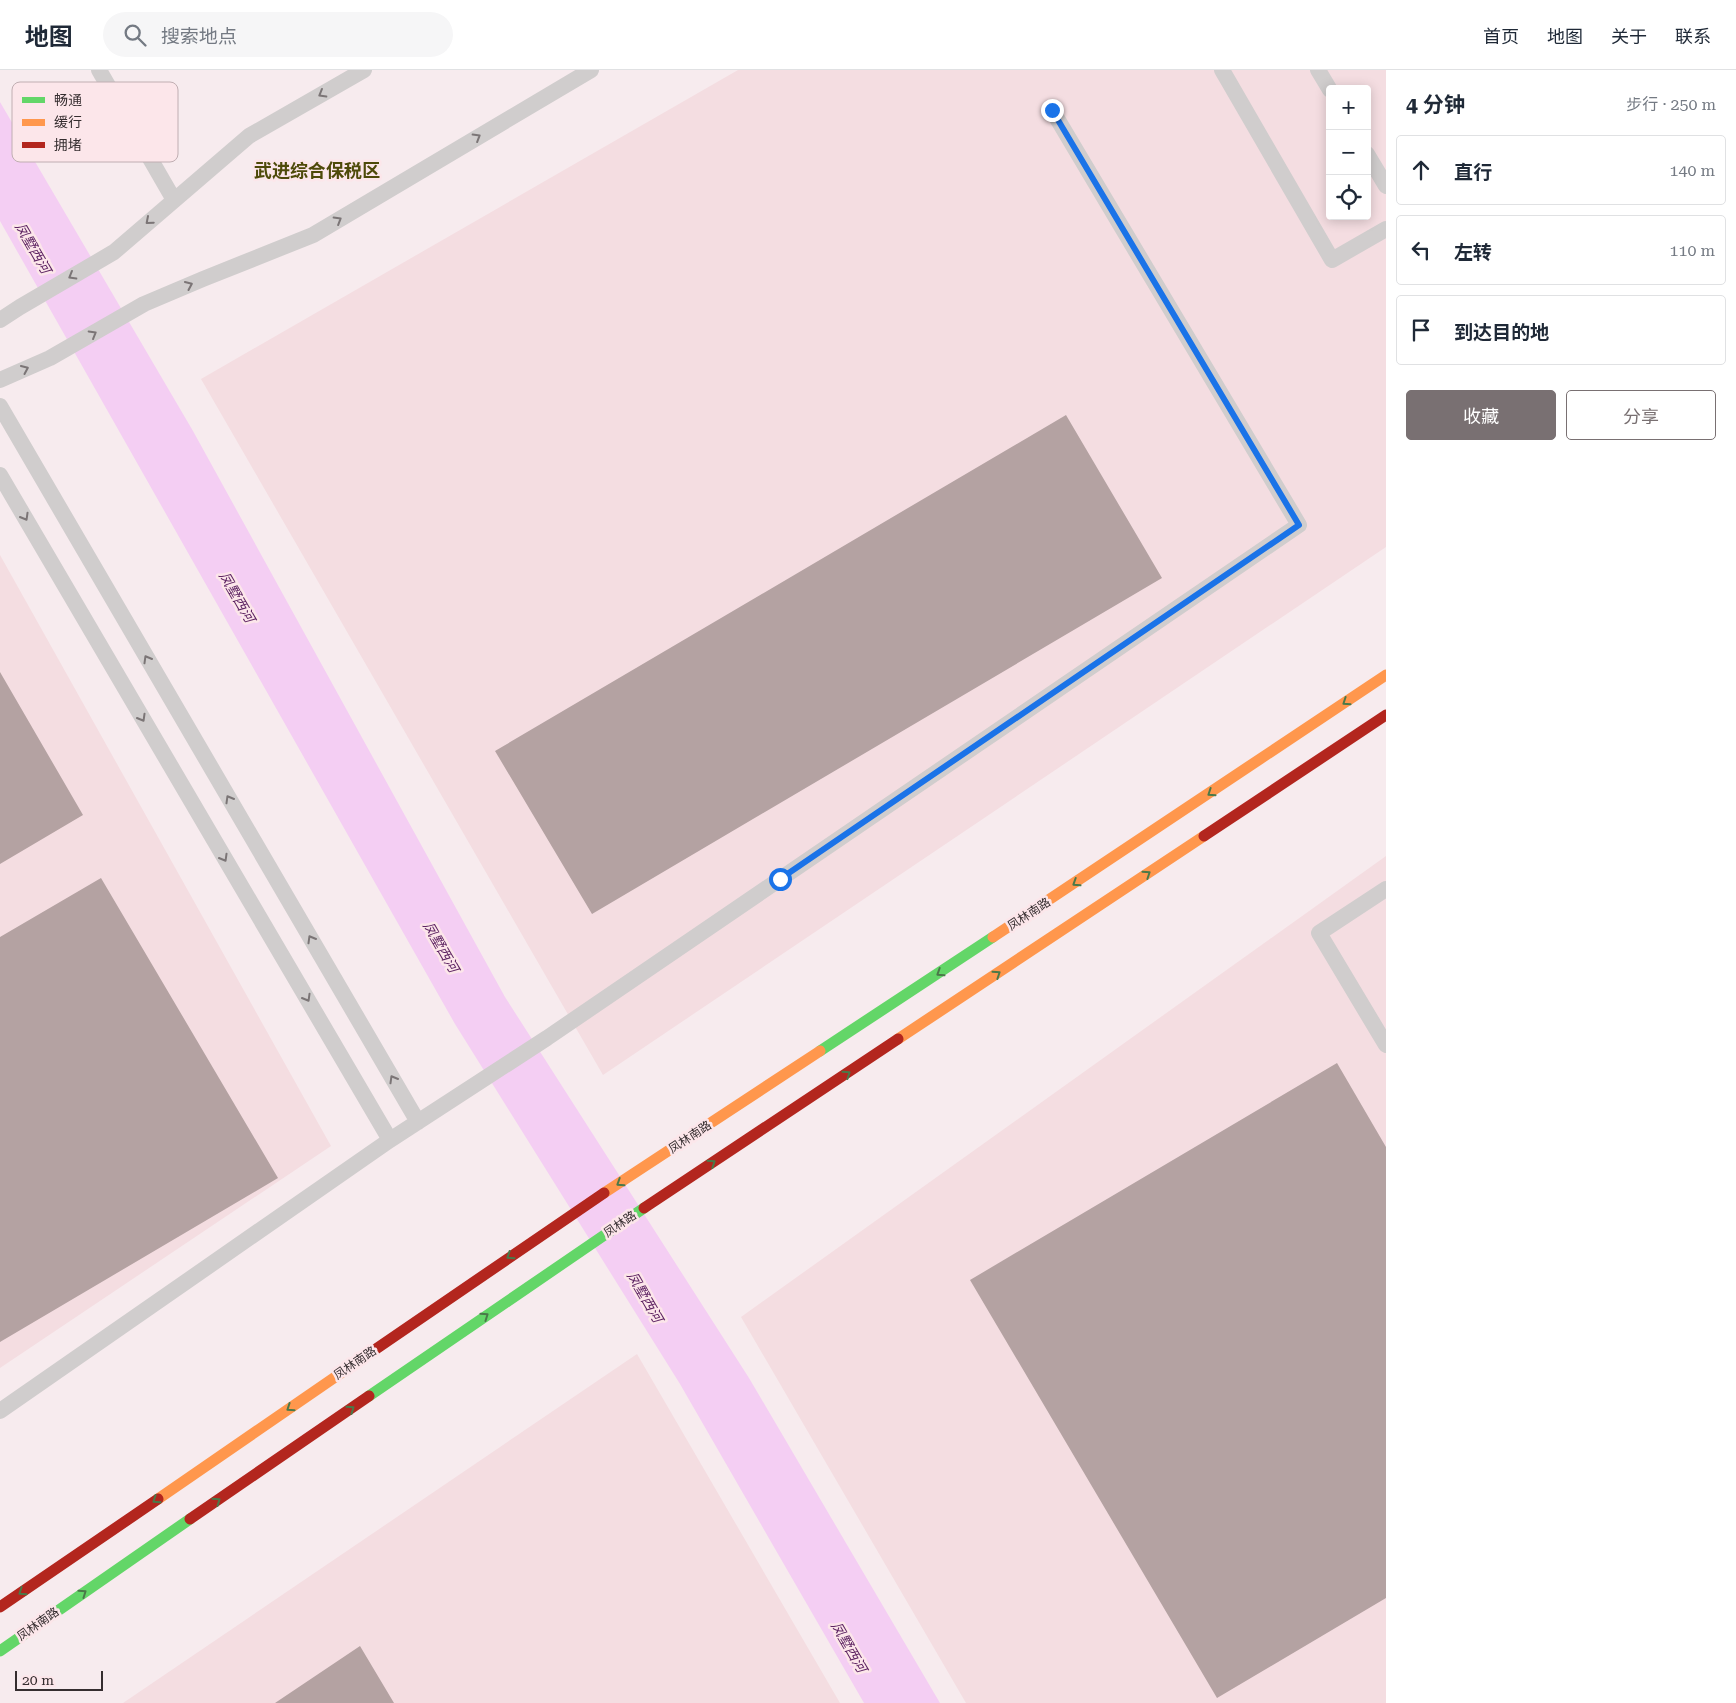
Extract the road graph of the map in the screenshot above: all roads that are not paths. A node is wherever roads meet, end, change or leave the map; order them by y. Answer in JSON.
{"nodes":[{"id":1,"x":98,"y":70,"type":"edge"},
{"id":2,"x":364,"y":70,"type":"edge"},
{"id":3,"x":591,"y":70,"type":"edge"},
{"id":4,"x":1222,"y":70,"type":"edge"},
{"id":5,"x":1318,"y":70,"type":"edge"},
{"id":6,"x":105,"y":82,"type":"edge"},
{"id":7,"x":1327,"y":85,"type":"edge"},
{"id":8,"x":1052,"y":110,"type":"dead end"},
{"id":9,"x":1371,"y":161,"type":"edge"},
{"id":10,"x":152,"y":162,"type":"edge"},
{"id":11,"x":1386,"y":186,"type":"edge"},
{"id":12,"x":174,"y":200,"type":"junction"},
{"id":13,"x":1386,"y":229,"type":"edge"},
{"id":14,"x":0,"y":320,"type":"edge"},
{"id":15,"x":0,"y":380,"type":"edge"},
{"id":16,"x":0,"y":406,"type":"edge"},
{"id":17,"x":0,"y":475,"type":"edge"},
{"id":18,"x":1386,"y":675,"type":"edge"},
{"id":19,"x":1386,"y":715,"type":"edge"},
{"id":20,"x":1386,"y":889,"type":"edge"},
{"id":21,"x":1386,"y":1045,"type":"edge"},
{"id":22,"x":418,"y":1122,"type":"junction"},
{"id":23,"x":390,"y":1140,"type":"junction"},
{"id":24,"x":570,"y":1258,"type":"joint"},
{"id":25,"x":0,"y":1411,"type":"edge"},
{"id":26,"x":0,"y":1607,"type":"edge"},
{"id":27,"x":0,"y":1651,"type":"edge"}],
"edges":[{"from":1,"to":6,"type":"lane"},
{"from":2,"to":12,"type":"lane","one_way":true},
{"from":15,"to":3,"type":"lane","one_way":true},
{"from":4,"to":13,"type":"lane"},
{"from":5,"to":7,"type":"lane"},
{"from":8,"to":22,"type":"lane"},
{"from":9,"to":11,"type":"lane"},
{"from":10,"to":12,"type":"lane"},
{"from":12,"to":14,"type":"lane","one_way":true},
{"from":22,"to":16,"type":"lane","one_way":true},
{"from":17,"to":23,"type":"lane","one_way":true},
{"from":18,"to":26,"type":"main road","name":"凤林南路","one_way":true},
{"from":24,"to":19,"type":"main road","name":"凤林路","one_way":true},
{"from":20,"to":21,"type":"lane"},
{"from":22,"to":23,"type":"lane"},
{"from":23,"to":25,"type":"lane"},
{"from":27,"to":24,"type":"main road","name":"凤林南路","one_way":true}]}
